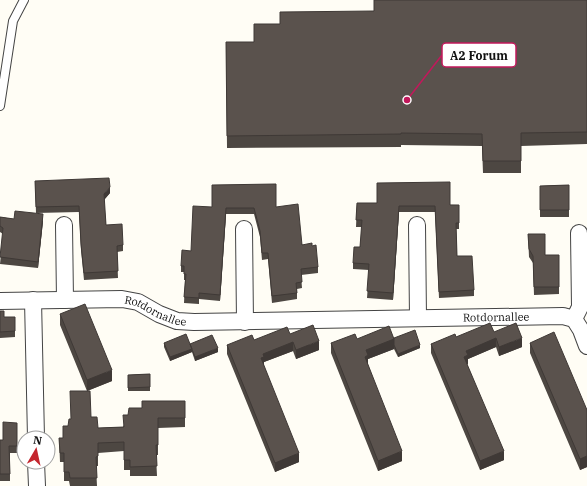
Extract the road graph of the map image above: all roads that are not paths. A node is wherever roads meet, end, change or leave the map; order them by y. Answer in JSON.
{"nodes":[{"id":1,"x":24,"y":0,"type":"edge"},
{"id":2,"x":0,"y":106,"type":"edge"},
{"id":3,"x":64,"y":225,"type":"dead end"},
{"id":4,"x":417,"y":225,"type":"dead end"},
{"id":5,"x":244,"y":229,"type":"dead end"},
{"id":6,"x":579,"y":232,"type":"dead end"},
{"id":7,"x":583,"y":266,"type":"edge"},
{"id":8,"x":33,"y":300,"type":"junction"},
{"id":9,"x":65,"y":300,"type":"junction"},
{"id":10,"x":0,"y":301,"type":"edge"},
{"id":11,"x":418,"y":318,"type":"junction"},
{"id":12,"x":574,"y":319,"type":"junction"},
{"id":13,"x":245,"y":322,"type":"junction"},
{"id":14,"x":587,"y":346,"type":"edge"},
{"id":15,"x":36,"y":430,"type":"edge"},
{"id":16,"x":36,"y":470,"type":"edge"},
{"id":17,"x":36,"y":486,"type":"edge"}],
"edges":[{"from":1,"to":2,"type":"lane"},
{"from":3,"to":9,"type":"street"},
{"from":4,"to":11,"type":"street"},
{"from":5,"to":13,"type":"street"},
{"from":6,"to":7,"type":"street"},
{"from":7,"to":12,"type":"street"},
{"from":8,"to":9,"type":"street","name":"Rotdornallee"},
{"from":8,"to":10,"type":"street","name":"Rotdornallee"},
{"from":8,"to":15,"type":"street"},
{"from":9,"to":13,"type":"street","name":"Rotdornallee"},
{"from":11,"to":12,"type":"street","name":"Rotdornallee"},
{"from":11,"to":13,"type":"street","name":"Rotdornallee"},
{"from":12,"to":14,"type":"street"},
{"from":16,"to":17,"type":"street"}]}
